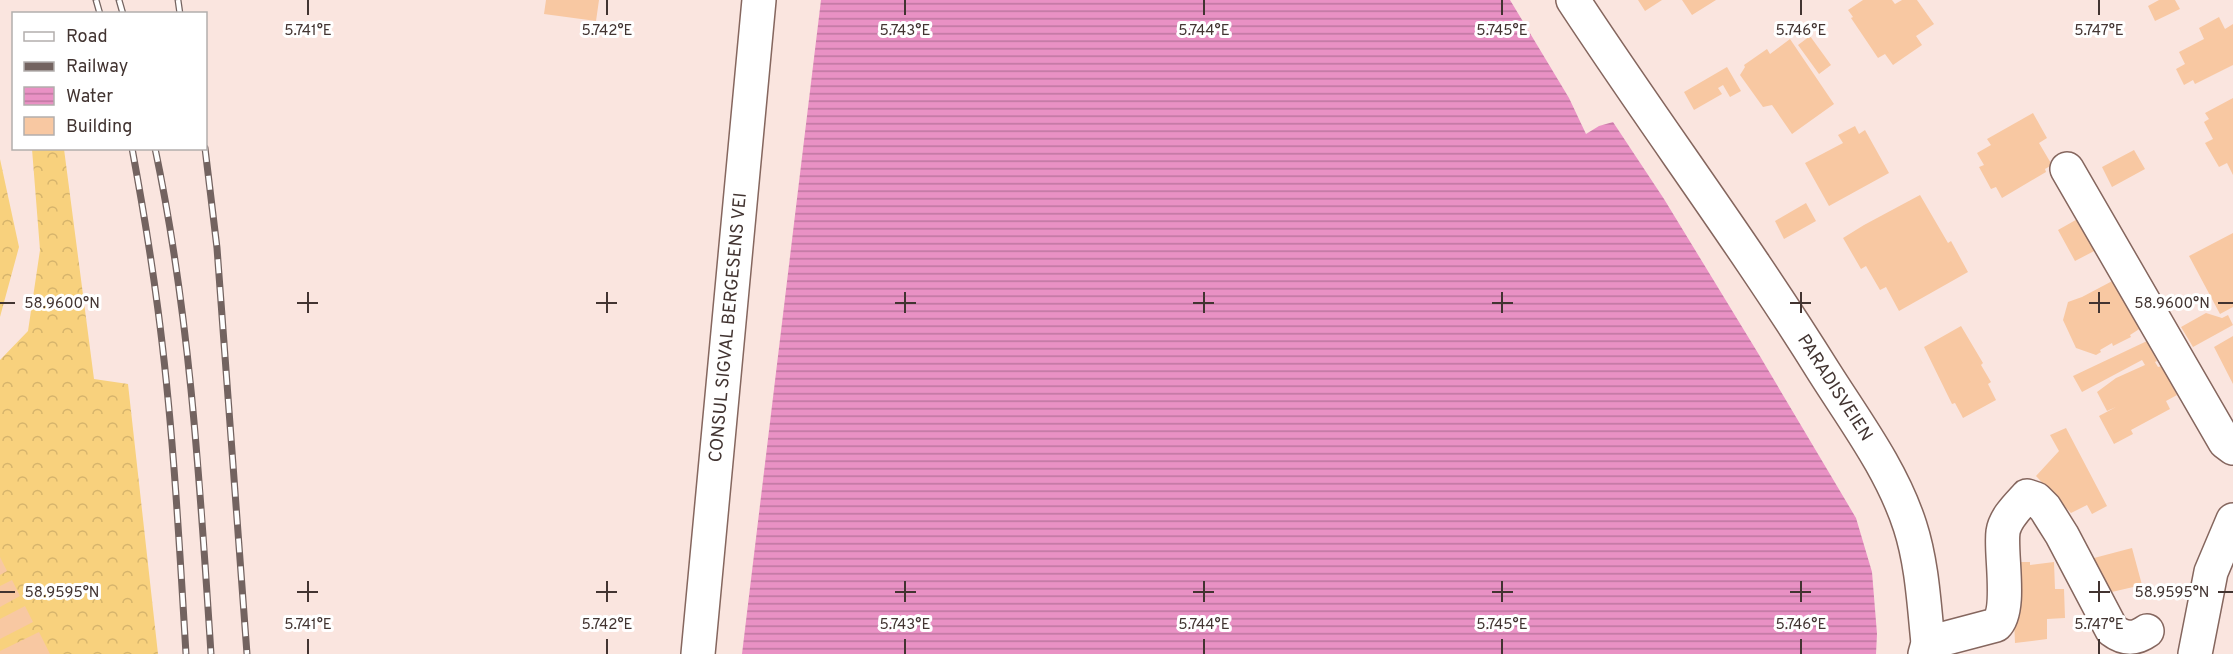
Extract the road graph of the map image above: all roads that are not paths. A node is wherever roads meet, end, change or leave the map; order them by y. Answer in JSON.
{"nodes":[{"id":1,"x":759,"y":0,"type":"edge"},
{"id":2,"x":1573,"y":0,"type":"edge"},
{"id":3,"x":2067,"y":169,"type":"dead end"},
{"id":4,"x":2233,"y":448,"type":"edge"},
{"id":5,"x":2233,"y":520,"type":"edge"},
{"id":6,"x":2147,"y":631,"type":"dead end"},
{"id":7,"x":1927,"y":648,"type":"edge"},
{"id":8,"x":698,"y":654,"type":"edge"},
{"id":9,"x":2195,"y":654,"type":"edge"}],
"edges":[{"from":1,"to":8,"type":"street","name":"CONSUL SIGVAL BERGESENS VEI"},
{"from":2,"to":7,"type":"street","name":"PARADISVEIEN"},
{"from":3,"to":4,"type":"street"},
{"from":5,"to":9,"type":"street"},
{"from":6,"to":7,"type":"street"}]}
